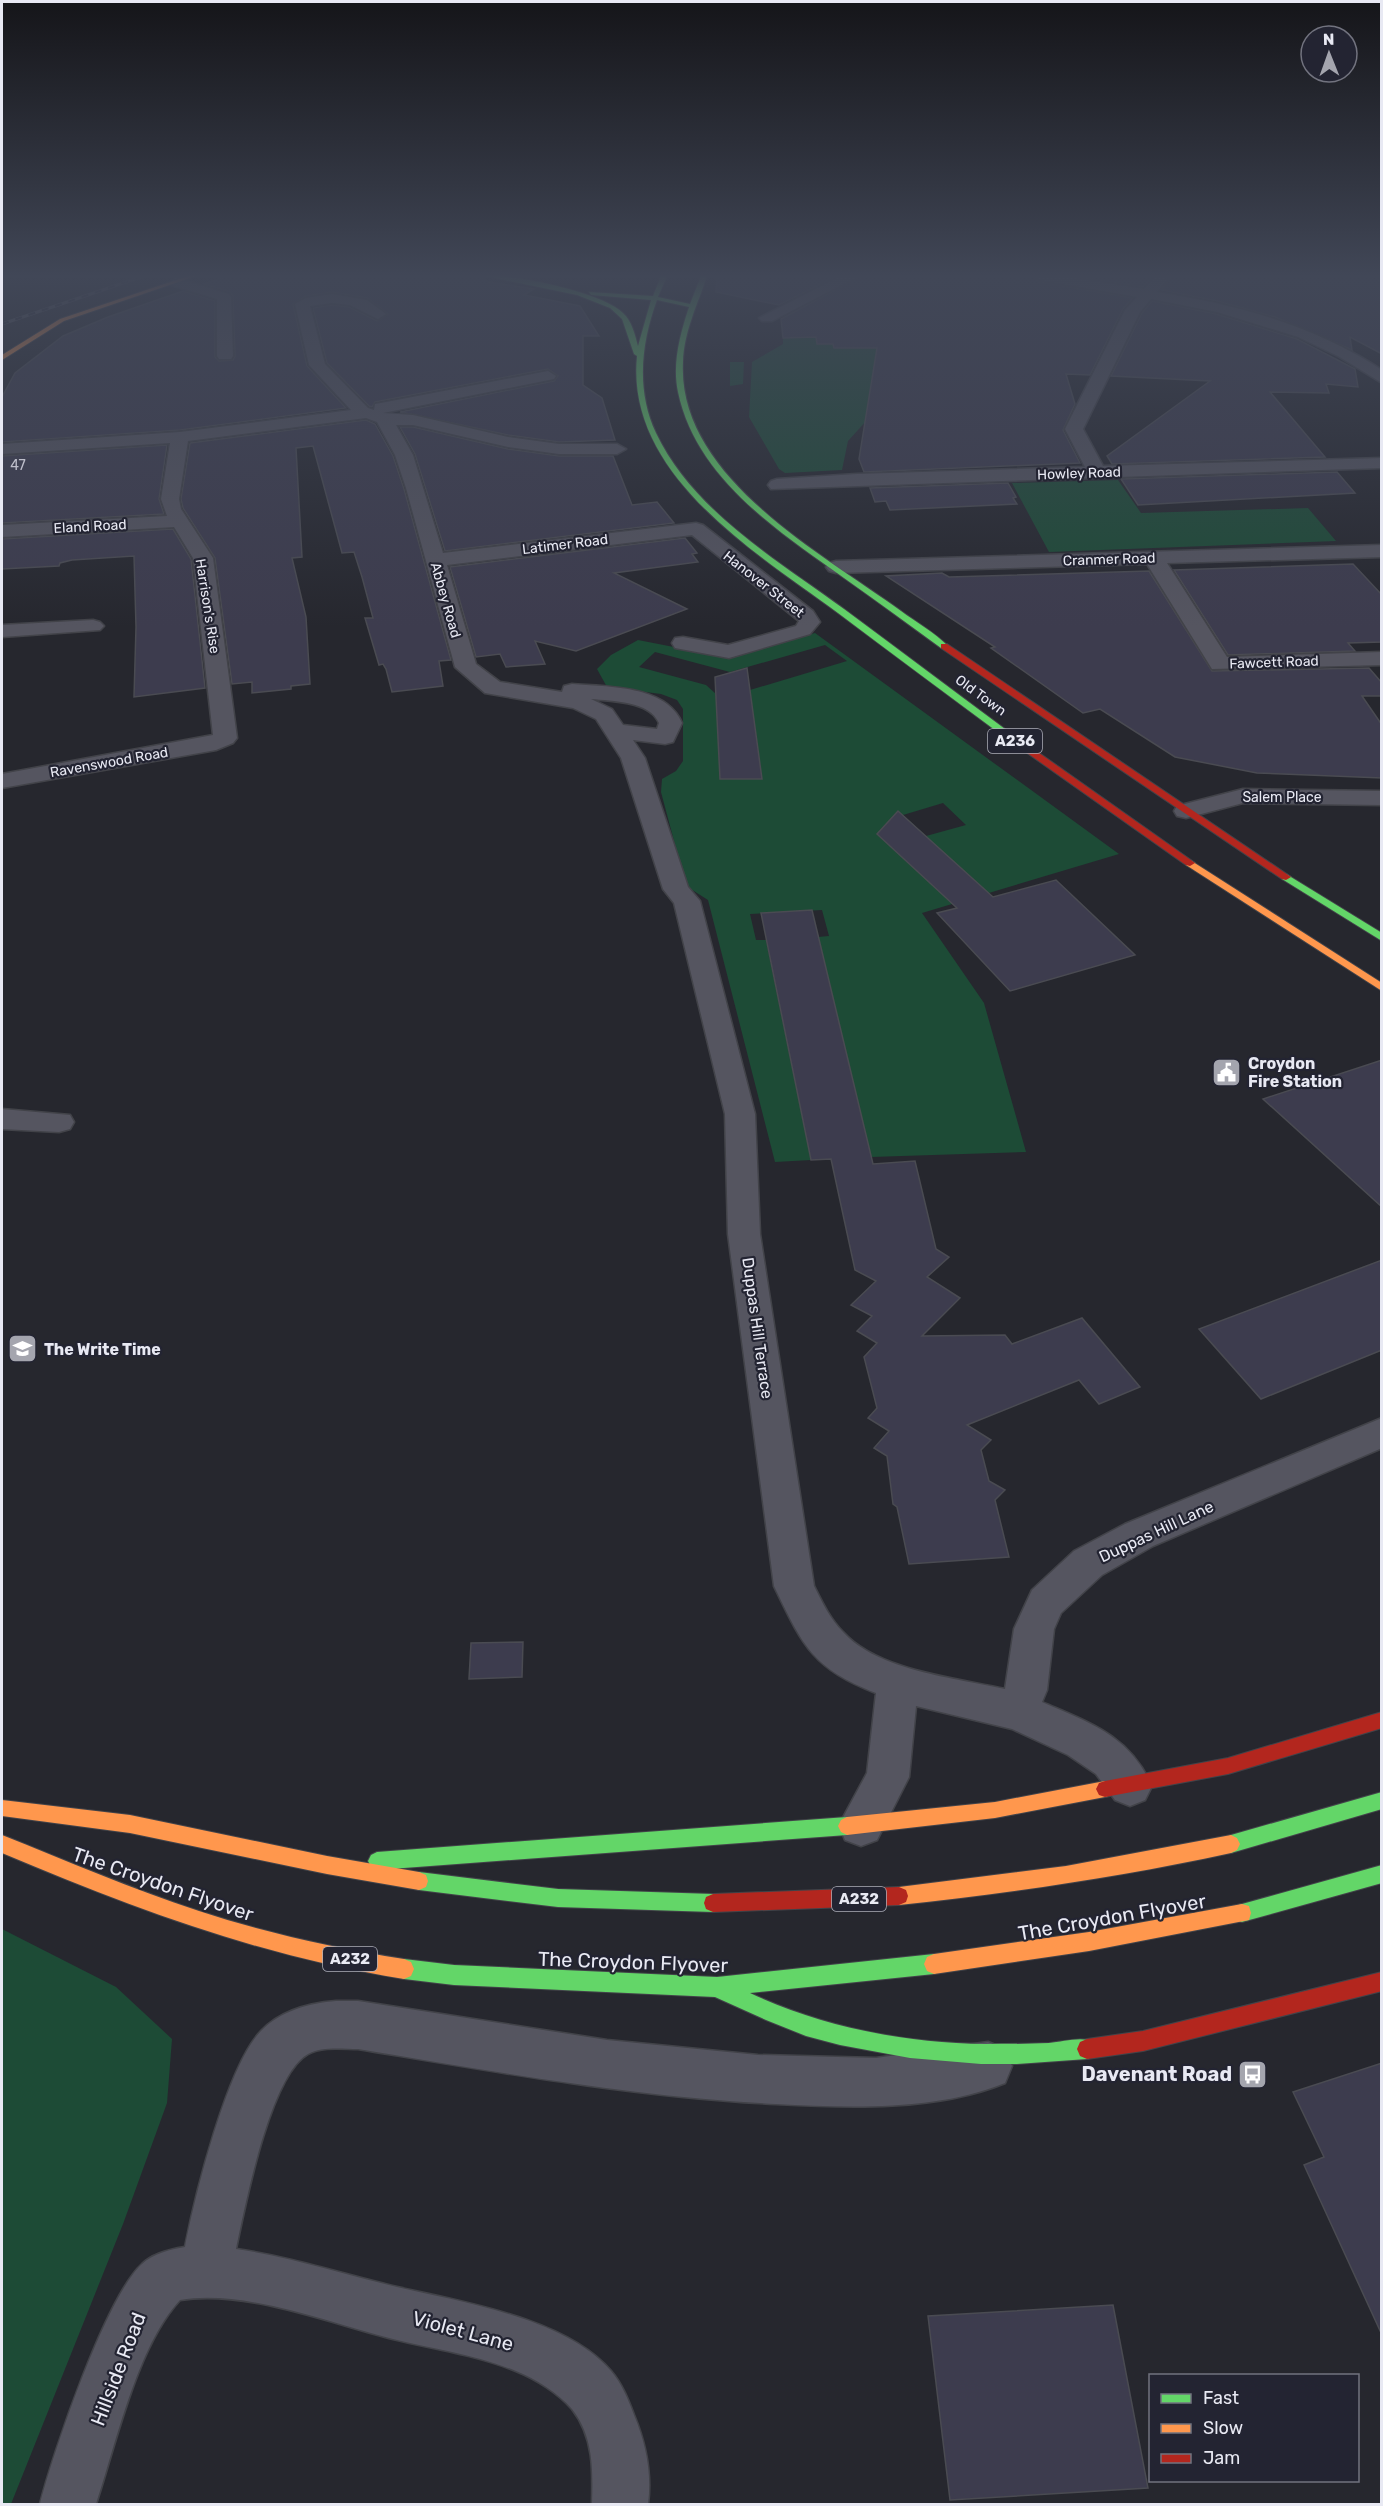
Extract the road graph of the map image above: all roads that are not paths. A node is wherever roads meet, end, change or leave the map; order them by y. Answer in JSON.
{"nodes":[{"id":1,"x":348,"y":393,"type":"edge"},
{"id":2,"x":458,"y":393,"type":"edge"},
{"id":3,"x":640,"y":393,"type":"edge"},
{"id":4,"x":681,"y":393,"type":"edge"},
{"id":5,"x":1092,"y":393,"type":"edge"},
{"id":6,"x":373,"y":415,"type":"junction"},
{"id":7,"x":180,"y":436,"type":"junction"},
{"id":8,"x":2,"y":449,"type":"edge"},
{"id":9,"x":616,"y":449,"type":"dead end"},
{"id":10,"x":1382,"y":463,"type":"edge"},
{"id":11,"x":1097,"y":472,"type":"junction"},
{"id":12,"x":777,"y":484,"type":"dead end"},
{"id":13,"x":179,"y":521,"type":"junction"},
{"id":14,"x":696,"y":529,"type":"joint"},
{"id":15,"x":2,"y":531,"type":"edge"},
{"id":16,"x":1382,"y":551,"type":"edge"},
{"id":17,"x":1153,"y":558,"type":"junction"},
{"id":18,"x":435,"y":560,"type":"junction"},
{"id":19,"x":836,"y":567,"type":"junction"},
{"id":20,"x":93,"y":626,"type":"dead end"},
{"id":21,"x":2,"y":631,"type":"edge"},
{"id":22,"x":683,"y":644,"type":"dead end"},
{"id":23,"x":1382,"y":658,"type":"edge"},
{"id":24,"x":484,"y":681,"type":"junction"},
{"id":25,"x":579,"y":702,"type":"joint"},
{"id":26,"x":616,"y":731,"type":"junction"},
{"id":27,"x":216,"y":743,"type":"joint"},
{"id":28,"x":2,"y":781,"type":"edge"},
{"id":29,"x":1382,"y":798,"type":"edge"},
{"id":30,"x":1186,"y":812,"type":"junction"},
{"id":31,"x":1382,"y":938,"type":"edge"},
{"id":32,"x":1382,"y":988,"type":"edge"},
{"id":33,"x":2,"y":1119,"type":"edge"},
{"id":34,"x":59,"y":1122,"type":"dead end"},
{"id":35,"x":1382,"y":1432,"type":"edge"},
{"id":36,"x":898,"y":1683,"type":"junction"},
{"id":37,"x":1018,"y":1711,"type":"junction"},
{"id":38,"x":1382,"y":1720,"type":"edge"},
{"id":39,"x":1130,"y":1786,"type":"junction"},
{"id":40,"x":1382,"y":1800,"type":"edge"},
{"id":41,"x":2,"y":1808,"type":"edge"},
{"id":42,"x":861,"y":1825,"type":"junction"},
{"id":43,"x":2,"y":1844,"type":"edge"},
{"id":44,"x":328,"y":1865,"type":"junction"},
{"id":45,"x":1382,"y":1874,"type":"edge"},
{"id":46,"x":1382,"y":1980,"type":"edge"},
{"id":47,"x":717,"y":1987,"type":"junction"},
{"id":48,"x":1048,"y":2054,"type":"junction"},
{"id":49,"x":206,"y":2274,"type":"junction"},
{"id":50,"x":68,"y":2505,"type":"edge"},
{"id":51,"x":620,"y":2505,"type":"edge"}],
"edges":[{"from":1,"to":6,"type":"street","name":"Abbey Road"},
{"from":2,"to":6,"type":"street"},
{"from":3,"to":32,"type":"main road","name":"Old Town","number":"A236"},
{"from":4,"to":19,"type":"main road","name":"Old Town","number":"A236"},
{"from":5,"to":11,"type":"street"},
{"from":6,"to":7,"type":"street"},
{"from":6,"to":9,"type":"street"},
{"from":6,"to":18,"type":"street","name":"Abbey Road"},
{"from":7,"to":8,"type":"street"},
{"from":7,"to":13,"type":"street","name":"Harrison's Rise"},
{"from":10,"to":11,"type":"street","name":"Howley Road"},
{"from":11,"to":12,"type":"street","name":"Howley Road"},
{"from":13,"to":15,"type":"street","name":"Eland Road"},
{"from":13,"to":27,"type":"street","name":"Harrison's Rise"},
{"from":14,"to":18,"type":"street","name":"Latimer Road"},
{"from":14,"to":22,"type":"street","name":"Hanover Street"},
{"from":16,"to":17,"type":"street","name":"Cranmer Road"},
{"from":17,"to":19,"type":"street","name":"Cranmer Road"},
{"from":17,"to":23,"type":"street","name":"Fawcett Road"},
{"from":18,"to":24,"type":"street","name":"Abbey Road"},
{"from":19,"to":30,"type":"main road","name":"Old Town","number":"A236"},
{"from":20,"to":21,"type":"street"},
{"from":24,"to":25,"type":"street","name":"Abbey Road"},
{"from":24,"to":26,"type":"street"},
{"from":25,"to":26,"type":"street","name":"Duppas Hill Terrace"},
{"from":26,"to":36,"type":"street","name":"Duppas Hill Terrace"},
{"from":27,"to":28,"type":"street","name":"Ravenswood Road"},
{"from":29,"to":30,"type":"street","name":"Salem Place"},
{"from":30,"to":31,"type":"main road","name":"Old Town","number":"A236"},
{"from":33,"to":34,"type":"street"},
{"from":35,"to":37,"type":"street","name":"Duppas Hill Lane"},
{"from":36,"to":37,"type":"street","name":"Duppas Hill Terrace"},
{"from":36,"to":42,"type":"street"},
{"from":37,"to":39,"type":"street","name":"Duppas Hill Terrace"},
{"from":38,"to":39,"type":"main road"},
{"from":39,"to":42,"type":"main road"},
{"from":40,"to":44,"type":"main road","name":"The Croydon Flyover","number":"A232"},
{"from":41,"to":44,"type":"main road","name":"The Croydon Flyover","number":"A232"},
{"from":42,"to":44,"type":"main road"},
{"from":43,"to":47,"type":"main road","name":"The Croydon Flyover","number":"A232"},
{"from":45,"to":47,"type":"main road","name":"The Croydon Flyover","number":"A232"},
{"from":46,"to":48,"type":"main road"},
{"from":47,"to":48,"type":"main road"},
{"from":48,"to":49,"type":"street"},
{"from":49,"to":50,"type":"street","name":"Hillside Road"},
{"from":49,"to":51,"type":"street","name":"Violet Lane"}]}
